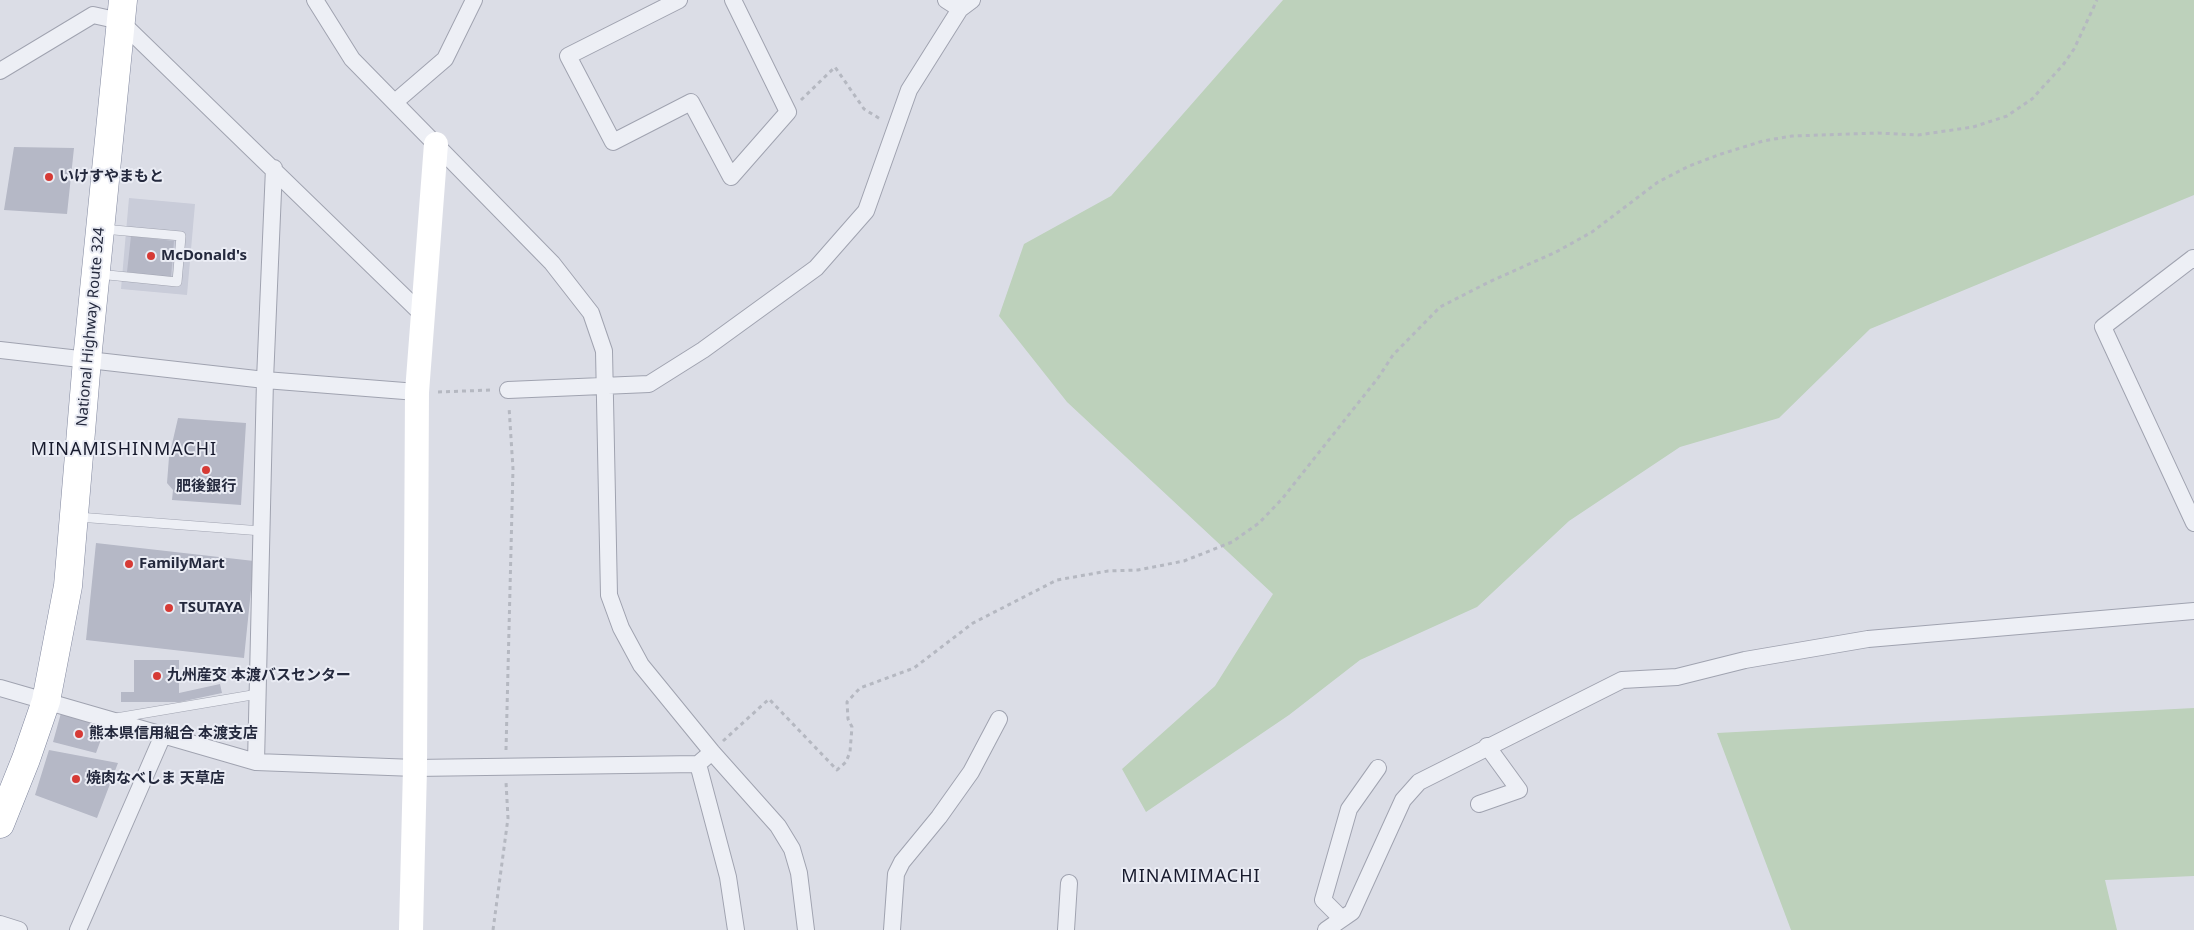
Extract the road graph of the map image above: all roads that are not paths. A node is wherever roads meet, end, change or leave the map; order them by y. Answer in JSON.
{"nodes":[{"id":1,"x":315,"y":0,"type":"edge"},
{"id":2,"x":474,"y":0,"type":"edge"},
{"id":3,"x":679,"y":0,"type":"edge"},
{"id":4,"x":733,"y":0,"type":"edge"},
{"id":5,"x":946,"y":0,"type":"edge"},
{"id":6,"x":966,"y":5,"type":"edge"},
{"id":7,"x":121,"y":10,"type":"edge"},
{"id":8,"x":0,"y":72,"type":"edge"},
{"id":9,"x":395,"y":102,"type":"junction"},
{"id":10,"x":436,"y":144,"type":"junction"},
{"id":11,"x":274,"y":168,"type":"junction"},
{"id":12,"x":100,"y":228,"type":"junction"},
{"id":13,"x":2194,"y":260,"type":"edge"},
{"id":14,"x":95,"y":274,"type":"junction"},
{"id":15,"x":424,"y":316,"type":"junction"},
{"id":16,"x":0,"y":350,"type":"edge"},
{"id":17,"x":87,"y":360,"type":"junction"},
{"id":18,"x":265,"y":380,"type":"junction"},
{"id":19,"x":605,"y":387,"type":"junction"},
{"id":20,"x":508,"y":390,"type":"road end"},
{"id":21,"x":417,"y":392,"type":"junction"},
{"id":22,"x":74,"y":517,"type":"junction"},
{"id":23,"x":2194,"y":523,"type":"edge"},
{"id":24,"x":262,"y":531,"type":"junction"},
{"id":25,"x":2194,"y":611,"type":"edge"},
{"id":26,"x":0,"y":688,"type":"edge"},
{"id":27,"x":258,"y":694,"type":"junction"},
{"id":28,"x":46,"y":701,"type":"junction"},
{"id":29,"x":108,"y":719,"type":"junction"},
{"id":30,"x":999,"y":719,"type":"dead end"},
{"id":31,"x":163,"y":735,"type":"junction"},
{"id":32,"x":1487,"y":746,"type":"junction"},
{"id":33,"x":712,"y":752,"type":"junction"},
{"id":34,"x":256,"y":762,"type":"junction"},
{"id":35,"x":698,"y":764,"type":"junction"},
{"id":36,"x":416,"y":768,"type":"junction"},
{"id":37,"x":1378,"y":768,"type":"dead end"},
{"id":38,"x":1479,"y":804,"type":"dead end"},
{"id":39,"x":0,"y":824,"type":"edge"},
{"id":40,"x":1068,"y":883,"type":"dead end"},
{"id":41,"x":1342,"y":919,"type":"junction"},
{"id":42,"x":0,"y":924,"type":"edge"},
{"id":43,"x":20,"y":930,"type":"edge"},
{"id":44,"x":78,"y":930,"type":"edge"},
{"id":45,"x":410,"y":930,"type":"edge"},
{"id":46,"x":736,"y":930,"type":"edge"},
{"id":47,"x":806,"y":930,"type":"edge"},
{"id":48,"x":892,"y":930,"type":"edge"},
{"id":49,"x":1066,"y":930,"type":"edge"},
{"id":50,"x":1326,"y":930,"type":"edge"}],
"edges":[{"from":1,"to":9,"type":"street"},
{"from":2,"to":9,"type":"street"},
{"from":3,"to":4,"type":"street"},
{"from":5,"to":6,"type":"street"},
{"from":6,"to":19,"type":"street"},
{"from":7,"to":8,"type":"street"},
{"from":7,"to":11,"type":"street"},
{"from":7,"to":12,"type":"highway","name":"National Highway Route 324"},
{"from":9,"to":10,"type":"street"},
{"from":10,"to":15,"type":"street"},
{"from":10,"to":19,"type":"street"},
{"from":11,"to":15,"type":"street"},
{"from":11,"to":18,"type":"street"},
{"from":12,"to":14,"type":"highway","name":"National Highway Route 324"},
{"from":12,"to":14,"type":"lane"},
{"from":13,"to":23,"type":"street"},
{"from":14,"to":17,"type":"highway","name":"National Highway Route 324"},
{"from":15,"to":21,"type":"street"},
{"from":16,"to":17,"type":"street"},
{"from":17,"to":18,"type":"street"},
{"from":17,"to":22,"type":"highway","name":"National Highway Route 324"},
{"from":18,"to":21,"type":"street"},
{"from":18,"to":24,"type":"street"},
{"from":19,"to":20,"type":"street"},
{"from":19,"to":33,"type":"street"},
{"from":21,"to":36,"type":"street"},
{"from":22,"to":24,"type":"lane"},
{"from":22,"to":28,"type":"highway","name":"National Highway Route 324"},
{"from":24,"to":27,"type":"street"},
{"from":25,"to":32,"type":"street"},
{"from":26,"to":28,"type":"street"},
{"from":27,"to":29,"type":"lane"},
{"from":27,"to":34,"type":"street"},
{"from":28,"to":29,"type":"street"},
{"from":28,"to":39,"type":"highway","name":"National Highway Route 324"},
{"from":29,"to":31,"type":"street"},
{"from":30,"to":48,"type":"street"},
{"from":31,"to":34,"type":"street"},
{"from":31,"to":44,"type":"street"},
{"from":32,"to":38,"type":"street"},
{"from":32,"to":41,"type":"street"},
{"from":33,"to":35,"type":"street"},
{"from":33,"to":47,"type":"street"},
{"from":34,"to":36,"type":"street"},
{"from":35,"to":36,"type":"street"},
{"from":35,"to":46,"type":"street"},
{"from":36,"to":45,"type":"street"},
{"from":37,"to":41,"type":"street"},
{"from":40,"to":49,"type":"street"},
{"from":41,"to":50,"type":"street"},
{"from":42,"to":43,"type":"street"}]}
